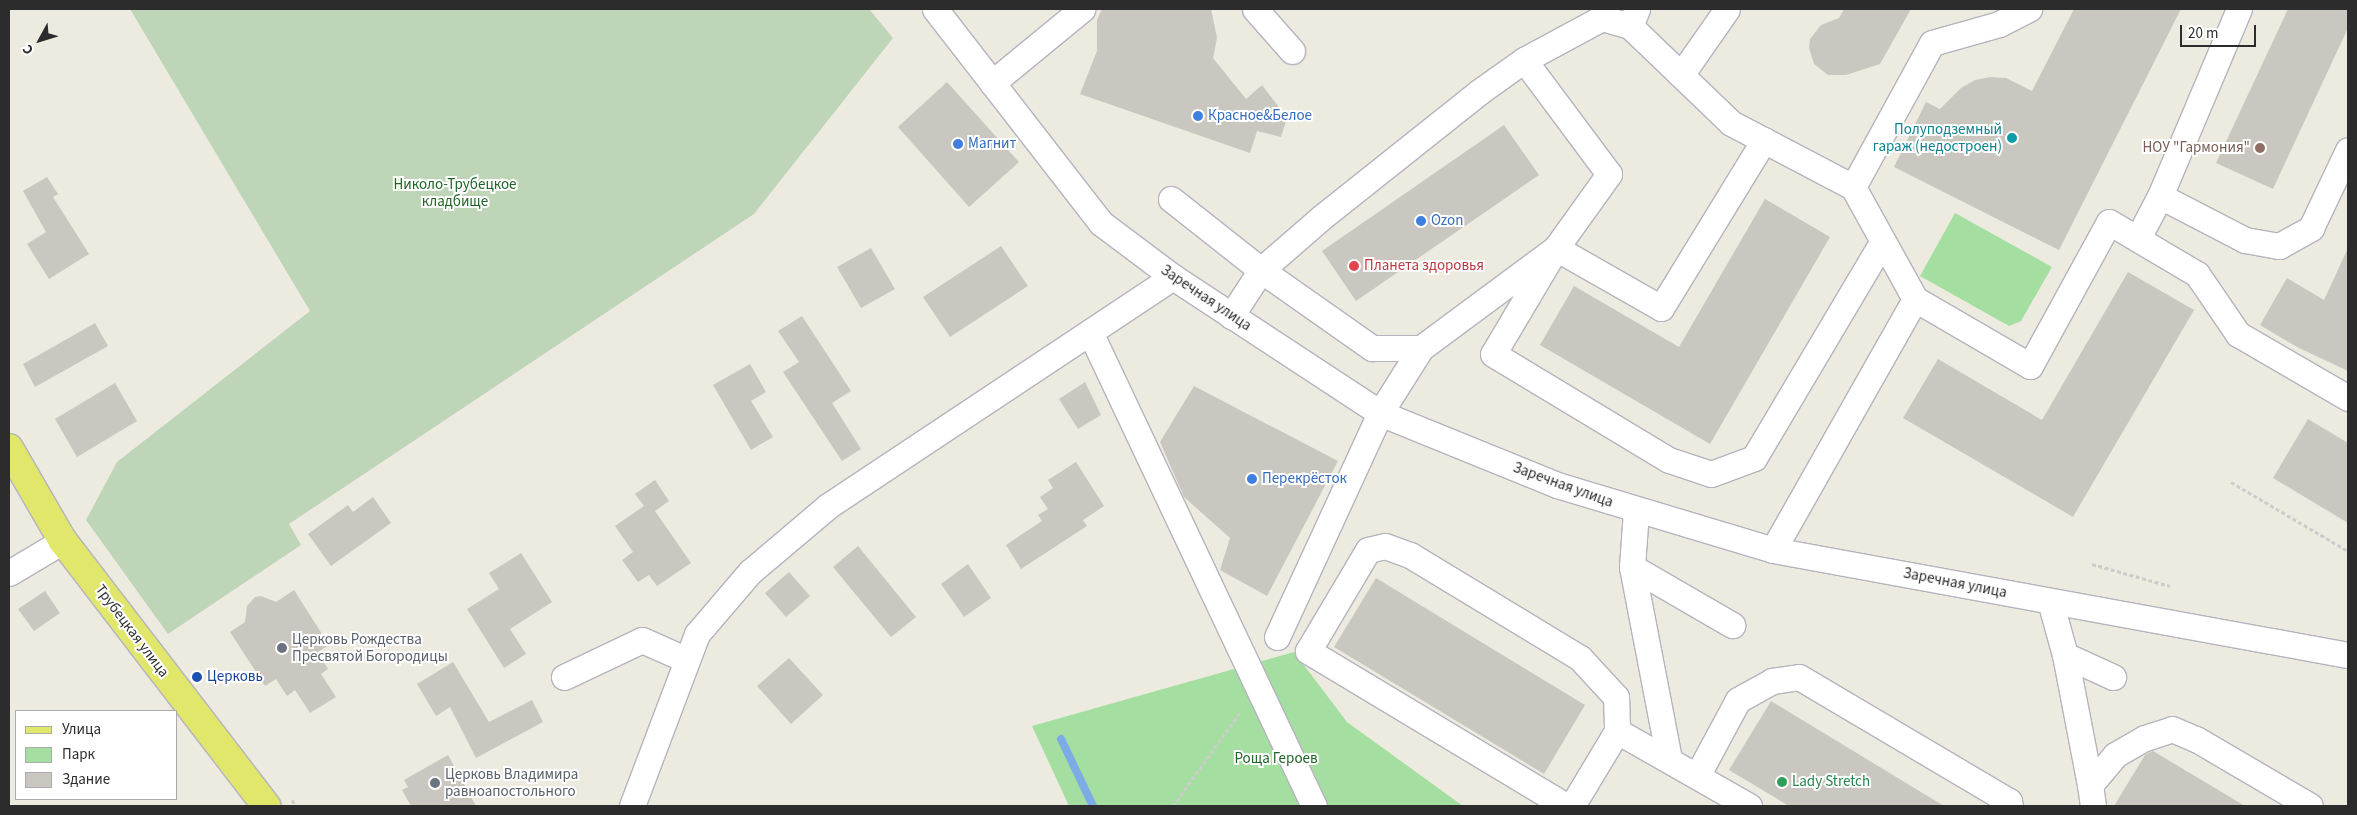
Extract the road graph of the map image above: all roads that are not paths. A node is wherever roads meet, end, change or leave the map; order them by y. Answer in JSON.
{"nodes":[{"id":1,"x":1082,"y":9,"type":"edge"},
{"id":2,"x":1256,"y":9,"type":"edge"},
{"id":3,"x":1727,"y":9,"type":"edge"},
{"id":4,"x":2029,"y":9,"type":"edge"},
{"id":5,"x":2239,"y":9,"type":"edge"},
{"id":6,"x":940,"y":11,"type":"edge"},
{"id":7,"x":1634,"y":18,"type":"edge"},
{"id":8,"x":1292,"y":51,"type":"dead end"},
{"id":9,"x":1524,"y":60,"type":"junction"},
{"id":10,"x":1681,"y":75,"type":"junction"},
{"id":11,"x":992,"y":83,"type":"junction"},
{"id":12,"x":1764,"y":140,"type":"junction"},
{"id":13,"x":2348,"y":150,"type":"edge"},
{"id":14,"x":1853,"y":187,"type":"junction"},
{"id":15,"x":2160,"y":196,"type":"junction"},
{"id":16,"x":1171,"y":199,"type":"dead end"},
{"id":17,"x":2138,"y":238,"type":"junction"},
{"id":18,"x":1883,"y":241,"type":"junction"},
{"id":19,"x":1556,"y":248,"type":"junction"},
{"id":20,"x":1261,"y":270,"type":"junction"},
{"id":21,"x":1173,"y":277,"type":"junction"},
{"id":22,"x":1915,"y":299,"type":"junction"},
{"id":23,"x":1231,"y":316,"type":"junction"},
{"id":24,"x":1090,"y":332,"type":"junction"},
{"id":25,"x":1421,"y":348,"type":"junction"},
{"id":26,"x":2348,"y":398,"type":"edge"},
{"id":27,"x":1380,"y":413,"type":"junction"},
{"id":28,"x":9,"y":448,"type":"edge"},
{"id":29,"x":1636,"y":511,"type":"junction"},
{"id":30,"x":63,"y":541,"type":"junction"},
{"id":31,"x":1773,"y":550,"type":"junction"},
{"id":32,"x":1632,"y":567,"type":"junction"},
{"id":33,"x":9,"y":573,"type":"edge"},
{"id":34,"x":2050,"y":601,"type":"junction"},
{"id":35,"x":1732,"y":625,"type":"dead end"},
{"id":36,"x":1277,"y":637,"type":"dead end"},
{"id":37,"x":2065,"y":655,"type":"junction"},
{"id":38,"x":2348,"y":655,"type":"edge"},
{"id":39,"x":687,"y":660,"type":"junction"},
{"id":40,"x":564,"y":677,"type":"dead end"},
{"id":41,"x":2113,"y":677,"type":"dead end"},
{"id":42,"x":1617,"y":730,"type":"junction"},
{"id":43,"x":1669,"y":760,"type":"junction"},
{"id":44,"x":1697,"y":776,"type":"junction"},
{"id":45,"x":2092,"y":796,"type":"edge"},
{"id":46,"x":266,"y":806,"type":"edge"},
{"id":47,"x":632,"y":806,"type":"edge"},
{"id":48,"x":1314,"y":806,"type":"edge"},
{"id":49,"x":1566,"y":806,"type":"edge"},
{"id":50,"x":1572,"y":806,"type":"edge"},
{"id":51,"x":1750,"y":806,"type":"edge"},
{"id":52,"x":2010,"y":806,"type":"edge"},
{"id":53,"x":2310,"y":806,"type":"edge"}],
"edges":[{"from":1,"to":11,"type":"street"},
{"from":2,"to":8,"type":"street"},
{"from":3,"to":10,"type":"street"},
{"from":4,"to":14,"type":"street"},
{"from":5,"to":15,"type":"street"},
{"from":6,"to":11,"type":"street","name":"Заречная улица"},
{"from":7,"to":9,"type":"street"},
{"from":7,"to":10,"type":"street"},
{"from":9,"to":19,"type":"street"},
{"from":9,"to":20,"type":"street"},
{"from":10,"to":12,"type":"street"},
{"from":11,"to":21,"type":"street","name":"Заречная улица"},
{"from":12,"to":14,"type":"street"},
{"from":12,"to":19,"type":"street"},
{"from":13,"to":15,"type":"street"},
{"from":14,"to":18,"type":"street"},
{"from":15,"to":17,"type":"street"},
{"from":16,"to":20,"type":"street"},
{"from":17,"to":22,"type":"street"},
{"from":17,"to":26,"type":"street"},
{"from":18,"to":19,"type":"street"},
{"from":18,"to":22,"type":"street"},
{"from":19,"to":25,"type":"street"},
{"from":20,"to":23,"type":"street"},
{"from":20,"to":25,"type":"street"},
{"from":21,"to":23,"type":"street","name":"Заречная улица"},
{"from":21,"to":24,"type":"street"},
{"from":22,"to":31,"type":"street"},
{"from":23,"to":27,"type":"street","name":"Заречная улица"},
{"from":24,"to":39,"type":"street"},
{"from":24,"to":48,"type":"street"},
{"from":25,"to":27,"type":"street"},
{"from":27,"to":29,"type":"street","name":"Заречная улица"},
{"from":27,"to":36,"type":"street"},
{"from":28,"to":30,"type":"main road","name":"Трубецкая улица"},
{"from":29,"to":31,"type":"street","name":"Заречная улица"},
{"from":29,"to":32,"type":"street"},
{"from":30,"to":33,"type":"street"},
{"from":30,"to":46,"type":"main road","name":"Трубецкая улица"},
{"from":31,"to":34,"type":"street","name":"Заречная улица"},
{"from":32,"to":35,"type":"street"},
{"from":32,"to":43,"type":"street"},
{"from":34,"to":37,"type":"street"},
{"from":34,"to":38,"type":"street","name":"Заречная улица"},
{"from":37,"to":41,"type":"street"},
{"from":37,"to":45,"type":"street"},
{"from":39,"to":40,"type":"street"},
{"from":39,"to":47,"type":"street"},
{"from":42,"to":43,"type":"street"},
{"from":42,"to":49,"type":"street"},
{"from":42,"to":50,"type":"street"},
{"from":43,"to":44,"type":"street"},
{"from":44,"to":51,"type":"street"},
{"from":44,"to":52,"type":"street"},
{"from":45,"to":53,"type":"street"}]}
